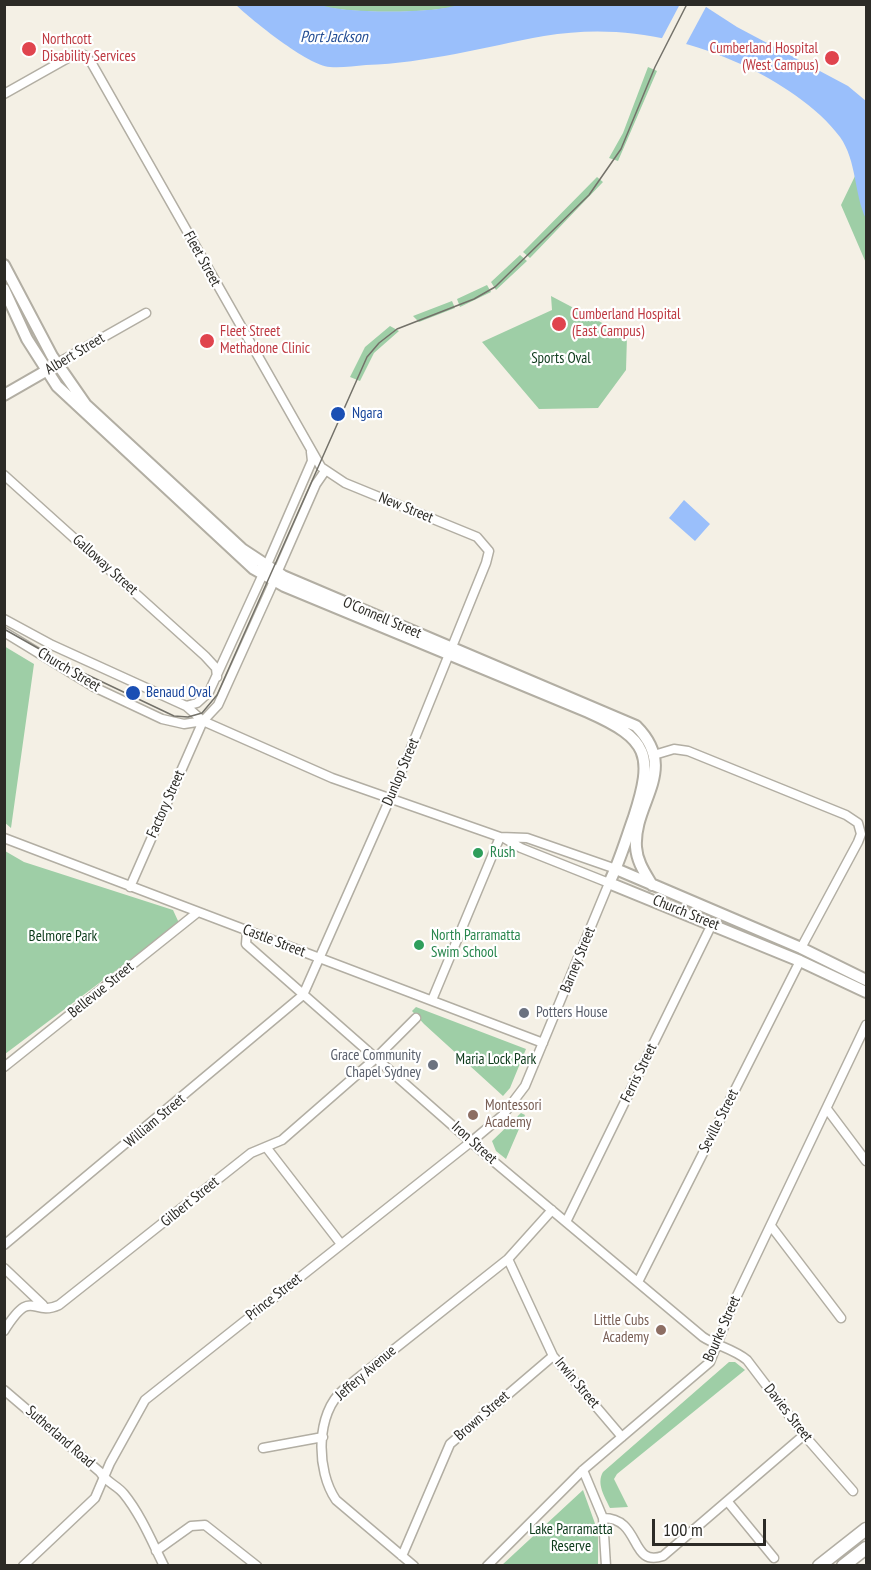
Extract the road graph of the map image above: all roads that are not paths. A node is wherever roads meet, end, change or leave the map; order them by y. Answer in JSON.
{"nodes":[{"id":1,"x":4,"y":94,"type":"edge"},
{"id":2,"x":4,"y":265,"type":"edge"},
{"id":3,"x":4,"y":289,"type":"edge"},
{"id":4,"x":146,"y":313,"type":"dead end"},
{"id":5,"x":51,"y":367,"type":"junction"},
{"id":6,"x":4,"y":395,"type":"edge"},
{"id":7,"x":311,"y":452,"type":"junction"},
{"id":8,"x":324,"y":471,"type":"junction"},
{"id":9,"x":4,"y":475,"type":"edge"},
{"id":10,"x":487,"y":546,"type":"joint"},
{"id":11,"x":264,"y":570,"type":"junction"},
{"id":12,"x":276,"y":577,"type":"junction"},
{"id":13,"x":4,"y":619,"type":"edge"},
{"id":14,"x":4,"y":632,"type":"edge"},
{"id":15,"x":450,"y":651,"type":"junction"},
{"id":16,"x":228,"y":653,"type":"junction"},
{"id":17,"x":205,"y":656,"type":"junction"},
{"id":18,"x":217,"y":677,"type":"junction"},
{"id":19,"x":201,"y":700,"type":"junction"},
{"id":20,"x":186,"y":706,"type":"junction"},
{"id":21,"x":202,"y":721,"type":"junction"},
{"id":22,"x":649,"y":757,"type":"junction"},
{"id":23,"x":390,"y":799,"type":"junction"},
{"id":24,"x":502,"y":837,"type":"junction"},
{"id":25,"x":4,"y":838,"type":"edge"},
{"id":26,"x":616,"y":869,"type":"junction"},
{"id":27,"x":609,"y":883,"type":"junction"},
{"id":28,"x":652,"y":885,"type":"junction"},
{"id":29,"x":130,"y":887,"type":"junction"},
{"id":30,"x":198,"y":912,"type":"junction"},
{"id":31,"x":712,"y":924,"type":"junction"},
{"id":32,"x":247,"y":931,"type":"junction"},
{"id":33,"x":801,"y":948,"type":"junction"},
{"id":34,"x":319,"y":958,"type":"junction"},
{"id":35,"x":800,"y":961,"type":"junction"},
{"id":36,"x":867,"y":980,"type":"edge"},
{"id":37,"x":867,"y":992,"type":"edge"},
{"id":38,"x":303,"y":995,"type":"junction"},
{"id":39,"x":432,"y":1000,"type":"junction"},
{"id":40,"x":416,"y":1018,"type":"dead end"},
{"id":41,"x":867,"y":1025,"type":"edge"},
{"id":42,"x":543,"y":1043,"type":"junction"},
{"id":43,"x":376,"y":1058,"type":"junction"},
{"id":44,"x":4,"y":1067,"type":"edge"},
{"id":45,"x":827,"y":1109,"type":"junction"},
{"id":46,"x":472,"y":1141,"type":"junction"},
{"id":47,"x":266,"y":1147,"type":"junction"},
{"id":48,"x":867,"y":1161,"type":"edge"},
{"id":49,"x":552,"y":1210,"type":"junction"},
{"id":50,"x":566,"y":1222,"type":"junction"},
{"id":51,"x":771,"y":1226,"type":"junction"},
{"id":52,"x":341,"y":1244,"type":"junction"},
{"id":53,"x":4,"y":1245,"type":"edge"},
{"id":54,"x":508,"y":1259,"type":"junction"},
{"id":55,"x":4,"y":1268,"type":"edge"},
{"id":56,"x":638,"y":1282,"type":"junction"},
{"id":57,"x":45,"y":1307,"type":"junction"},
{"id":58,"x":841,"y":1318,"type":"dead end"},
{"id":59,"x":4,"y":1331,"type":"edge"},
{"id":60,"x":716,"y":1345,"type":"junction"},
{"id":61,"x":553,"y":1356,"type":"junction"},
{"id":62,"x":4,"y":1390,"type":"edge"},
{"id":63,"x":804,"y":1435,"type":"junction"},
{"id":64,"x":323,"y":1437,"type":"junction"},
{"id":65,"x":622,"y":1437,"type":"junction"},
{"id":66,"x":263,"y":1448,"type":"dead end"},
{"id":67,"x":583,"y":1470,"type":"junction"},
{"id":68,"x":103,"y":1477,"type":"junction"},
{"id":69,"x":854,"y":1491,"type":"dead end"},
{"id":70,"x":728,"y":1502,"type":"junction"},
{"id":71,"x":603,"y":1518,"type":"junction"},
{"id":72,"x":867,"y":1529,"type":"edge"},
{"id":73,"x":867,"y":1548,"type":"edge"},
{"id":74,"x":156,"y":1551,"type":"junction"},
{"id":75,"x":402,"y":1556,"type":"junction"},
{"id":76,"x":774,"y":1558,"type":"dead end"},
{"id":77,"x":23,"y":1566,"type":"edge"},
{"id":78,"x":164,"y":1566,"type":"edge"},
{"id":79,"x":257,"y":1566,"type":"edge"},
{"id":80,"x":414,"y":1566,"type":"edge"},
{"id":81,"x":487,"y":1566,"type":"edge"},
{"id":82,"x":606,"y":1566,"type":"edge"},
{"id":83,"x":819,"y":1566,"type":"edge"},
{"id":84,"x":843,"y":1566,"type":"edge"}],
"edges":[{"from":1,"to":7,"type":"street","name":"Fleet Street"},
{"from":2,"to":5,"type":"main road","name":"O'Connell Street"},
{"from":3,"to":5,"type":"main road","name":"O'Connell Street"},
{"from":4,"to":5,"type":"street","name":"Albert Street"},
{"from":5,"to":6,"type":"main road","name":"Albert Street"},
{"from":5,"to":11,"type":"main road","name":"O'Connell Street"},
{"from":7,"to":8,"type":"street","name":"Fleet Street"},
{"from":7,"to":11,"type":"street"},
{"from":8,"to":10,"type":"street","name":"New Street"},
{"from":8,"to":12,"type":"street","name":"Factory Street"},
{"from":9,"to":17,"type":"street","name":"Galloway Street"},
{"from":10,"to":15,"type":"street","name":"Dunlop Street"},
{"from":11,"to":12,"type":"main road","name":"O'Connell Street"},
{"from":11,"to":16,"type":"street"},
{"from":12,"to":15,"type":"main road","name":"O'Connell Street"},
{"from":12,"to":21,"type":"street","name":"Factory Street"},
{"from":13,"to":20,"type":"street","name":"Church Street"},
{"from":14,"to":21,"type":"street","name":"Church Street"},
{"from":15,"to":22,"type":"main road","name":"O'Connell Street"},
{"from":15,"to":23,"type":"street","name":"Dunlop Street"},
{"from":16,"to":17,"type":"street"},
{"from":16,"to":18,"type":"street"},
{"from":17,"to":18,"type":"street","name":"Galloway Street"},
{"from":18,"to":19,"type":"street"},
{"from":19,"to":20,"type":"street"},
{"from":19,"to":21,"type":"street","name":"Factory Street"},
{"from":20,"to":21,"type":"street","name":"Church Street"},
{"from":21,"to":23,"type":"street","name":"Church Street"},
{"from":21,"to":29,"type":"street","name":"Factory Street"},
{"from":22,"to":26,"type":"main road","name":"Barney Street"},
{"from":22,"to":28,"type":"main road"},
{"from":22,"to":33,"type":"street"},
{"from":23,"to":24,"type":"street","name":"Church Street"},
{"from":23,"to":34,"type":"street","name":"Dunlop Street"},
{"from":24,"to":26,"type":"street","name":"Church Street"},
{"from":24,"to":27,"type":"street","name":"Church Street"},
{"from":24,"to":39,"type":"street"},
{"from":25,"to":29,"type":"street","name":"Castle Street"},
{"from":26,"to":27,"type":"main road","name":"Barney Street"},
{"from":26,"to":28,"type":"main road","name":"Church Street"},
{"from":27,"to":31,"type":"main road","name":"Church Street"},
{"from":27,"to":42,"type":"street","name":"Barney Street"},
{"from":28,"to":33,"type":"main road","name":"Church Street"},
{"from":29,"to":30,"type":"street","name":"Castle Street"},
{"from":30,"to":32,"type":"street","name":"Castle Street"},
{"from":30,"to":44,"type":"street","name":"Bellevue Street"},
{"from":31,"to":35,"type":"main road","name":"Church Street"},
{"from":31,"to":50,"type":"street","name":"Ferris Street"},
{"from":32,"to":34,"type":"street","name":"Castle Street"},
{"from":32,"to":38,"type":"street","name":"Iron Street"},
{"from":33,"to":36,"type":"main road","name":"Church Street"},
{"from":34,"to":38,"type":"street","name":"Dunlop Street"},
{"from":34,"to":39,"type":"street","name":"Castle Street"},
{"from":35,"to":37,"type":"main road","name":"Church Street"},
{"from":35,"to":56,"type":"street","name":"Seville Street"},
{"from":38,"to":43,"type":"street","name":"Iron Street"},
{"from":38,"to":53,"type":"street","name":"William Street"},
{"from":39,"to":42,"type":"street","name":"Castle Street"},
{"from":40,"to":43,"type":"street","name":"Gilbert Street"},
{"from":41,"to":45,"type":"street","name":"Bourke Street"},
{"from":42,"to":46,"type":"street","name":"Barney Street"},
{"from":43,"to":46,"type":"street","name":"Iron Street"},
{"from":43,"to":47,"type":"street","name":"Gilbert Street"},
{"from":45,"to":48,"type":"street"},
{"from":45,"to":51,"type":"street","name":"Bourke Street"},
{"from":46,"to":49,"type":"street","name":"Iron Street"},
{"from":46,"to":52,"type":"street","name":"Prince Street"},
{"from":47,"to":52,"type":"street"},
{"from":47,"to":57,"type":"street","name":"Gilbert Street"},
{"from":49,"to":50,"type":"street","name":"Iron Street"},
{"from":49,"to":54,"type":"street","name":"Jeffery Avenue"},
{"from":50,"to":56,"type":"street","name":"Iron Street"},
{"from":51,"to":58,"type":"street"},
{"from":51,"to":60,"type":"street","name":"Bourke Street"},
{"from":52,"to":68,"type":"street","name":"Prince Street"},
{"from":54,"to":61,"type":"street","name":"Irwin Street"},
{"from":54,"to":64,"type":"street","name":"Jeffery Avenue"},
{"from":55,"to":57,"type":"street"},
{"from":56,"to":60,"type":"street","name":"Iron Street"},
{"from":57,"to":59,"type":"street","name":"Gilbert Street"},
{"from":60,"to":63,"type":"street","name":"Davies Street"},
{"from":60,"to":65,"type":"street","name":"Bourke Street"},
{"from":61,"to":65,"type":"street","name":"Irwin Street"},
{"from":61,"to":75,"type":"street","name":"Brown Street"},
{"from":62,"to":68,"type":"street","name":"Sutherland Road"},
{"from":63,"to":69,"type":"street","name":"Davies Street"},
{"from":63,"to":70,"type":"street"},
{"from":64,"to":66,"type":"street"},
{"from":64,"to":75,"type":"street","name":"Jeffery Avenue"},
{"from":65,"to":67,"type":"street","name":"Bourke Street"},
{"from":67,"to":71,"type":"street"},
{"from":67,"to":81,"type":"street","name":"Bourke Street"},
{"from":68,"to":74,"type":"street"},
{"from":68,"to":77,"type":"street","name":"Sutherland Road"},
{"from":70,"to":71,"type":"street"},
{"from":70,"to":76,"type":"street"},
{"from":71,"to":82,"type":"street"},
{"from":72,"to":83,"type":"highway"},
{"from":73,"to":84,"type":"highway"},
{"from":74,"to":78,"type":"street"},
{"from":74,"to":79,"type":"street"},
{"from":75,"to":80,"type":"street","name":"Jeffery Avenue"}]}
